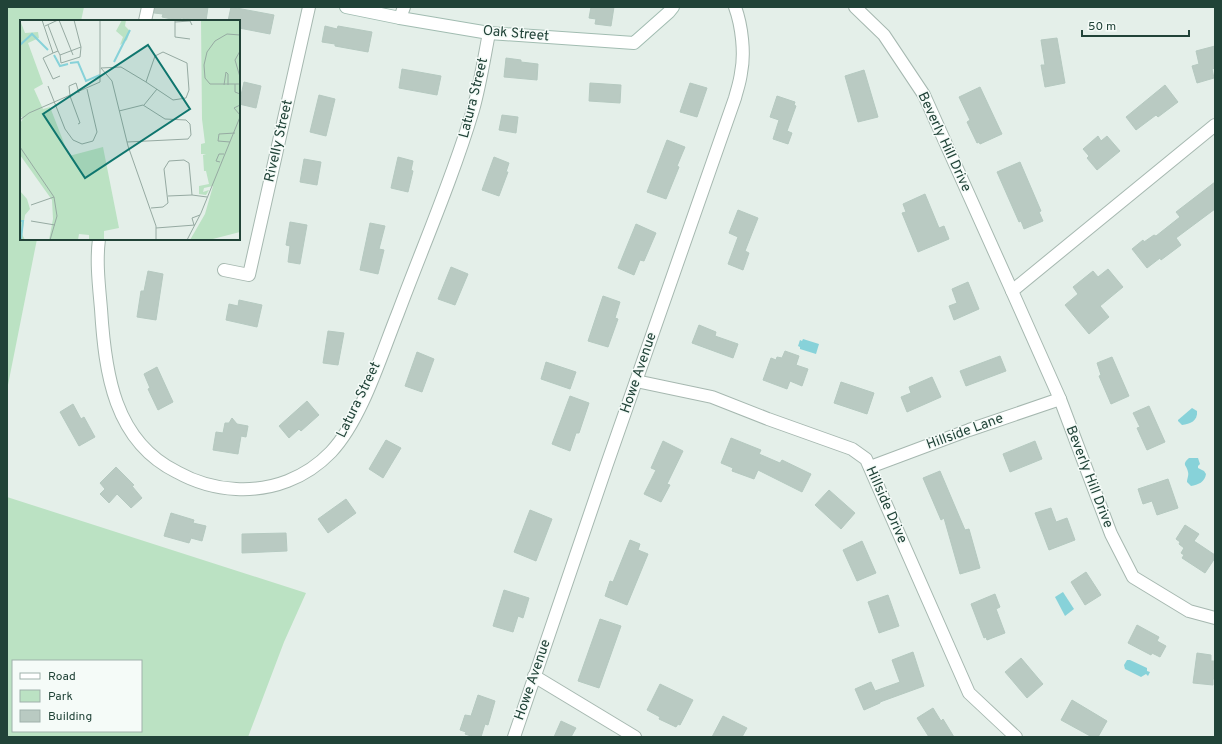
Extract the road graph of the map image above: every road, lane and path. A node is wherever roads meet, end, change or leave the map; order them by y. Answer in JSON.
{"nodes":[{"id":1,"x":148,"y":7,"type":"edge"},
{"id":2,"x":309,"y":7,"type":"edge"},
{"id":3,"x":346,"y":7,"type":"edge"},
{"id":4,"x":673,"y":7,"type":"edge"},
{"id":5,"x":735,"y":7,"type":"edge"},
{"id":6,"x":855,"y":7,"type":"edge"},
{"id":7,"x":402,"y":12,"type":"edge"},
{"id":8,"x":145,"y":20,"type":"edge"},
{"id":9,"x":489,"y":33,"type":"junction"},
{"id":10,"x":1215,"y":125,"type":"edge"},
{"id":11,"x":99,"y":240,"type":"edge"},
{"id":12,"x":224,"y":270,"type":"dead end"},
{"id":13,"x":1012,"y":291,"type":"junction"},
{"id":14,"x":636,"y":381,"type":"junction"},
{"id":15,"x":1060,"y":399,"type":"junction"},
{"id":16,"x":870,"y":467,"type":"junction"},
{"id":17,"x":1215,"y":618,"type":"edge"},
{"id":18,"x":534,"y":676,"type":"junction"},
{"id":19,"x":514,"y":737,"type":"edge"},
{"id":20,"x":635,"y":737,"type":"edge"},
{"id":21,"x":1016,"y":737,"type":"edge"}],
"edges":[{"from":1,"to":8,"type":"street"},
{"from":2,"to":12,"type":"street","name":"Rivelly Street"},
{"from":3,"to":7,"type":"street","name":"Oak Street"},
{"from":4,"to":9,"type":"street","name":"Oak Street"},
{"from":5,"to":14,"type":"street","name":"Howe Avenue"},
{"from":6,"to":13,"type":"street","name":"Beverly Hill Drive"},
{"from":7,"to":9,"type":"street","name":"Oak Street"},
{"from":9,"to":11,"type":"street","name":"Latura Street"},
{"from":10,"to":13,"type":"street"},
{"from":13,"to":15,"type":"street","name":"Beverly Hill Drive"},
{"from":14,"to":16,"type":"street","name":"Hillside Drive"},
{"from":14,"to":18,"type":"street","name":"Howe Avenue"},
{"from":15,"to":16,"type":"street","name":"Hillside Lane"},
{"from":15,"to":17,"type":"street","name":"Beverly Hill Drive"},
{"from":16,"to":21,"type":"street","name":"Hillside Drive"},
{"from":18,"to":19,"type":"street","name":"Howe Avenue"},
{"from":18,"to":20,"type":"street"}]}
